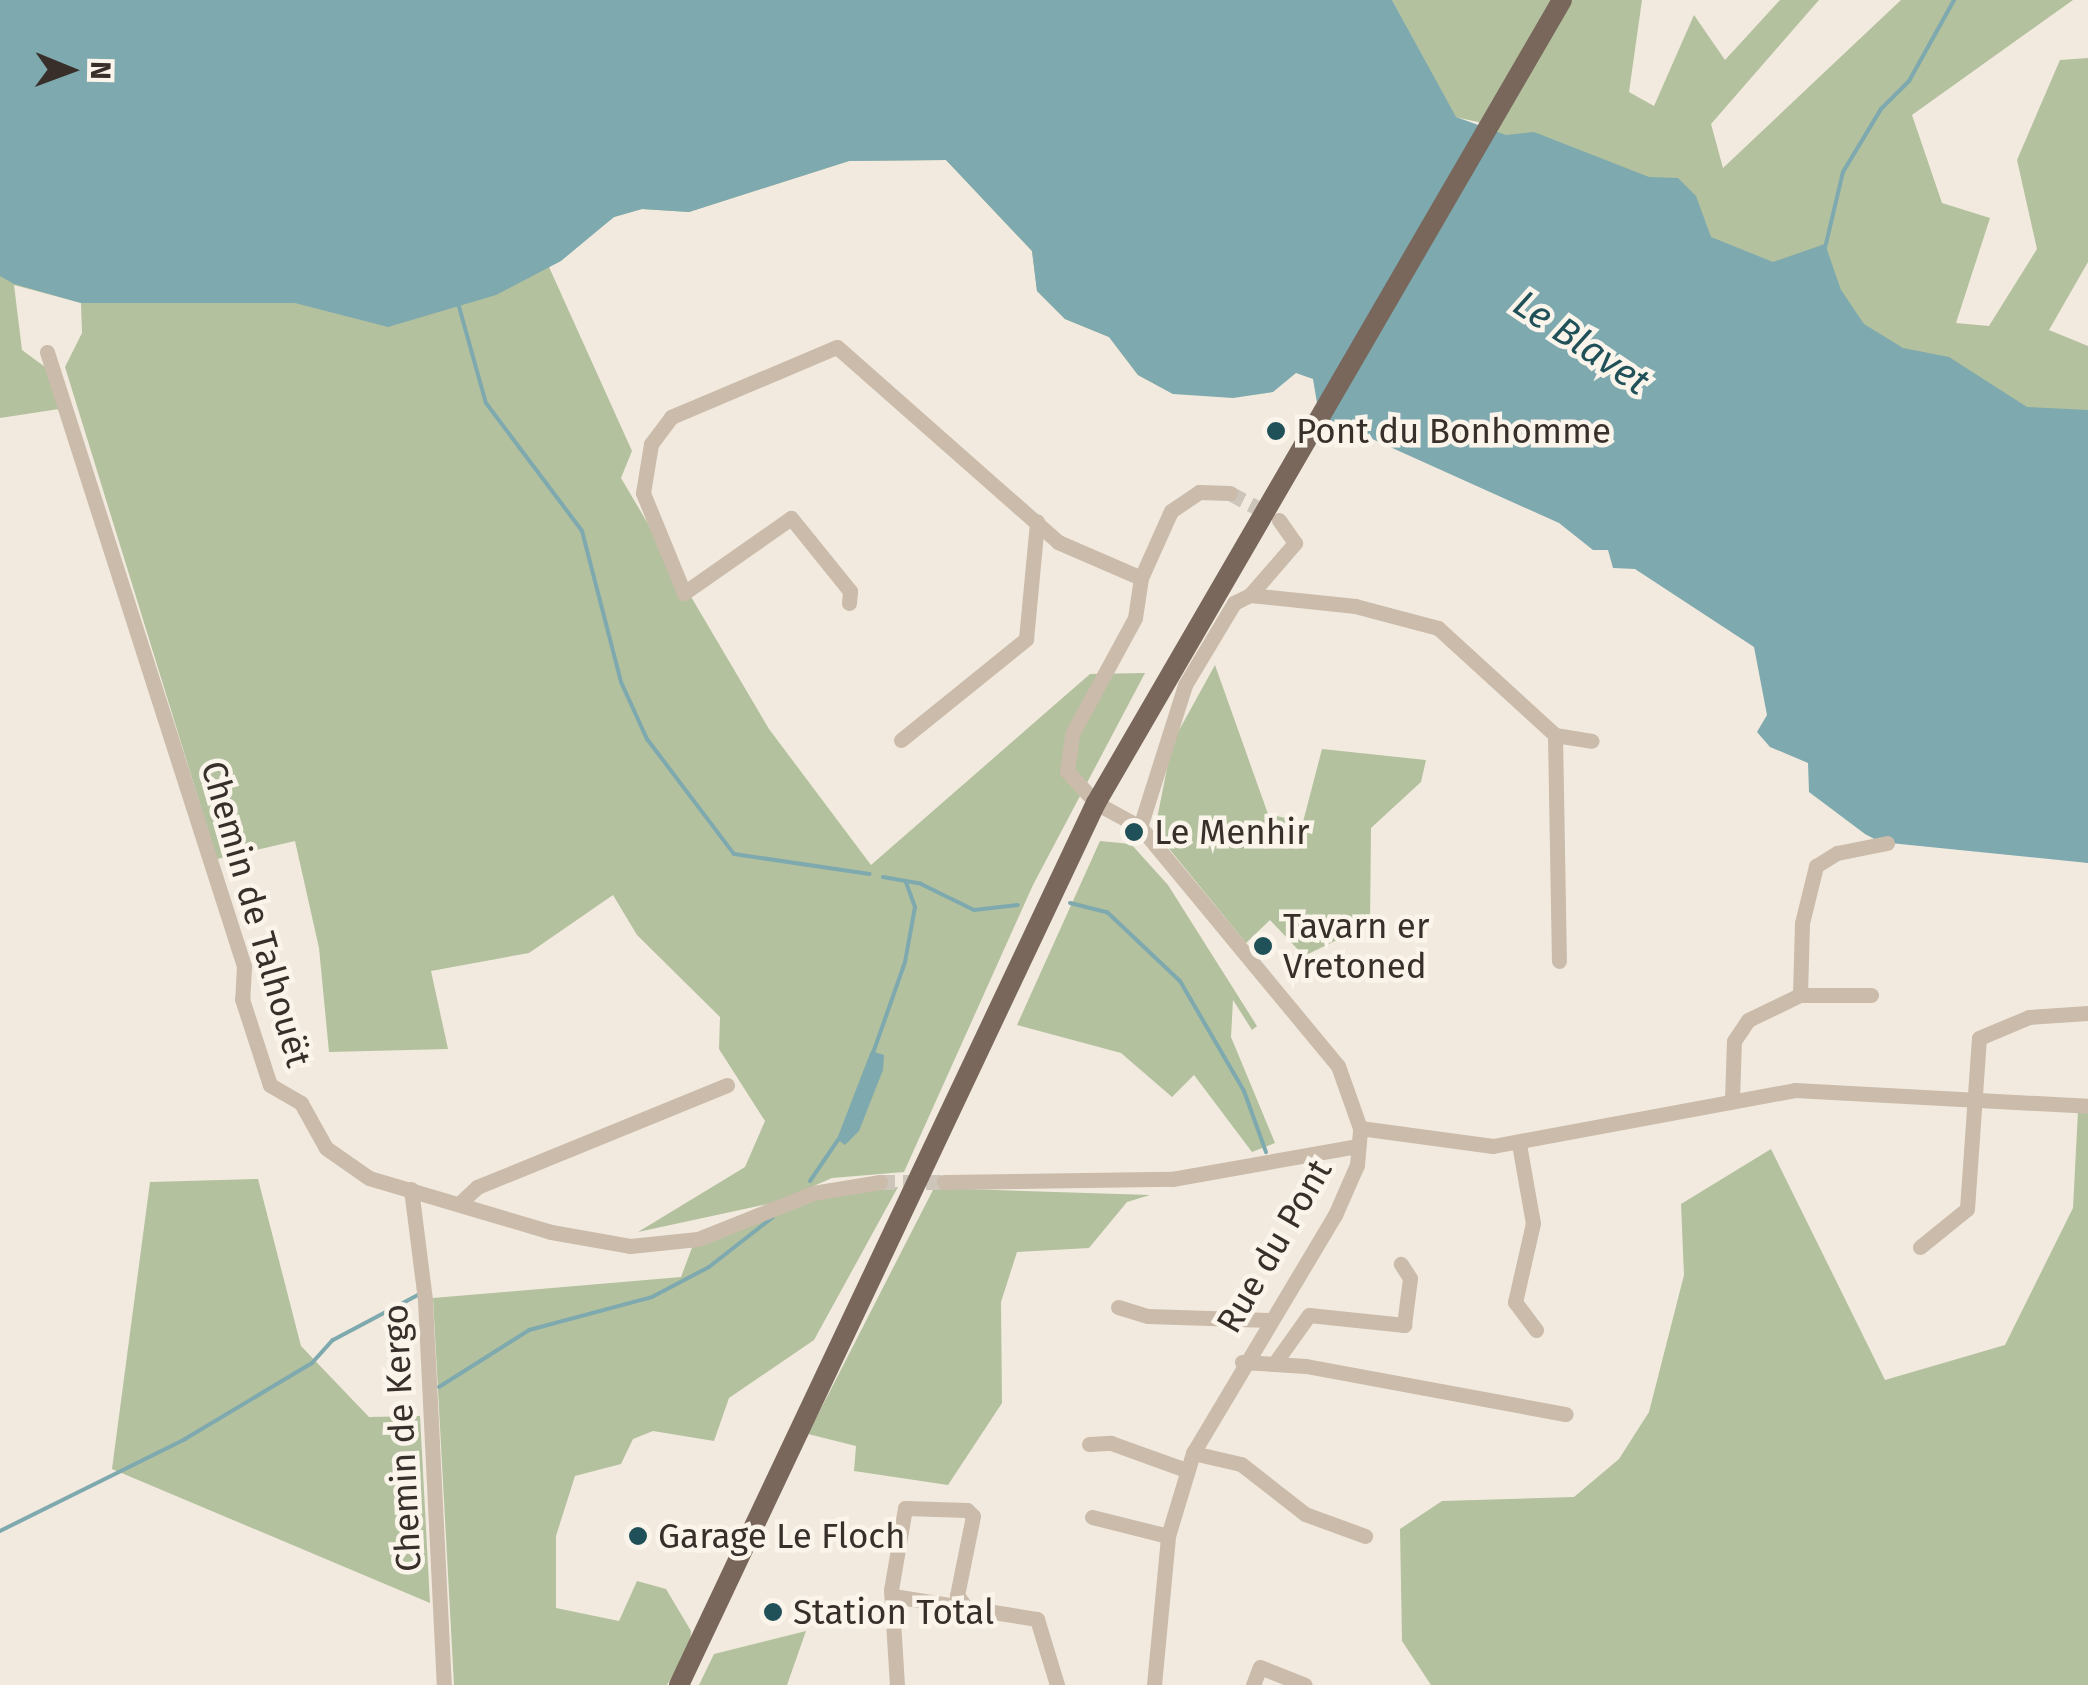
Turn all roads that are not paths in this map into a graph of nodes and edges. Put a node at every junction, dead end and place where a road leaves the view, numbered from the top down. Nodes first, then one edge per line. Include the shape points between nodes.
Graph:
1 (1558, 0) edge
2 (47, 352) dead end
3 (1230, 494) tunnel mouth
4 (1270, 515) junction
5 (1037, 522) junction
6 (1141, 578) junction
7 (1250, 595) junction
8 (850, 603) dead end
9 (1555, 735) junction
10 (901, 740) dead end
11 (1592, 741) dead end
12 (1096, 803) junction
13 (1140, 828) junction
14 (1887, 843) dead end
15 (1559, 961) dead end
16 (1800, 995) junction
17 (1870, 995) dead end
18 (2088, 1014) edge
19 (727, 1085) dead end
20 (1970, 1097) junction
21 (1732, 1100) junction
22 (2088, 1106) edge
23 (1360, 1128) junction
24 (1519, 1144) junction
25 (1358, 1146) junction
26 (880, 1182) tunnel mouth
27 (944, 1182) tunnel mouth
28 (411, 1189) junction
29 (461, 1202) junction
30 (1920, 1247) dead end
31 (1402, 1264) dead end
32 (1118, 1306) dead end
33 (1269, 1320) junction
34 (1536, 1330) dead end
35 (1242, 1362) junction
36 (1274, 1364) junction
37 (1566, 1414) dead end
38 (1088, 1444) dead end
39 (1192, 1453) junction
40 (1186, 1470) junction
41 (1092, 1517) dead end
42 (1168, 1536) junction
43 (1365, 1536) dead end
44 (894, 1596) junction
45 (966, 1608) junction
46 (444, 1685) edge
47 (679, 1685) edge
48 (897, 1685) edge
49 (1057, 1685) edge
50 (1154, 1685) edge
51 (1253, 1685) edge
52 (1305, 1685) edge

1 - 4 main road
2 - 28 street, Chemin de Talhouët via 244,966 242,999 270,1085 301,1102 344,1166
3 - 6 street via 1199,492 1179,502
4 - 7 street via 1294,543
4 - 12 main road
5 - 6 street via 1078,553
5 - 8 street via 847,352 828,349 718,394 658,431 644,506 684,592 791,518 850,591
5 - 10 street via 1026,640
6 - 12 street via 1135,618 1068,752 1068,771
7 - 9 street via 1355,606 1438,628
7 - 13 street via 1234,603 1185,685
9 - 11 street
9 - 15 street
12 - 13 street, Rue du Pont
12 - 47 main road
13 - 23 street, Rue du Pont via 1338,1066
14 - 16 street via 1837,853 1816,866 1802,923
16 - 17 street
16 - 21 street via 1740,1028
18 - 20 street via 2029,1017 1985,1034 1974,1046
19 - 29 street via 477,1188
20 - 21 street via 1815,1090
20 - 22 street
20 - 30 street via 1967,1209
21 - 24 street
23 - 24 street
23 - 25 street, Rue du Pont
24 - 34 street via 1533,1224 1515,1302
25 - 27 street via 1172,1179
25 - 33 street, Rue du Pont via 1335,1216
26 - 29 street, Chemin de Talhouët via 813,1193 712,1235 654,1246 578,1239
28 - 29 street, Chemin de Talhouët
28 - 46 street, Chemin de Kergo via 426,1300
31 - 36 street via 1410,1278 1404,1325 1309,1315
32 - 33 street via 1148,1316
33 - 35 street, Rue du Pont
35 - 36 street
35 - 39 street, Rue du Pont
36 - 37 street
38 - 40 street via 1111,1442
39 - 40 street, Rue du Pont
39 - 43 street via 1242,1464 1305,1514
40 - 42 street, Rue du Pont
41 - 42 street
42 - 50 street, Rue du Pont
44 - 45 street
44 - 45 street via 904,1508 968,1510 974,1516 957,1596
44 - 48 street
45 - 49 street via 1036,1619
51 - 52 street via 1260,1667

